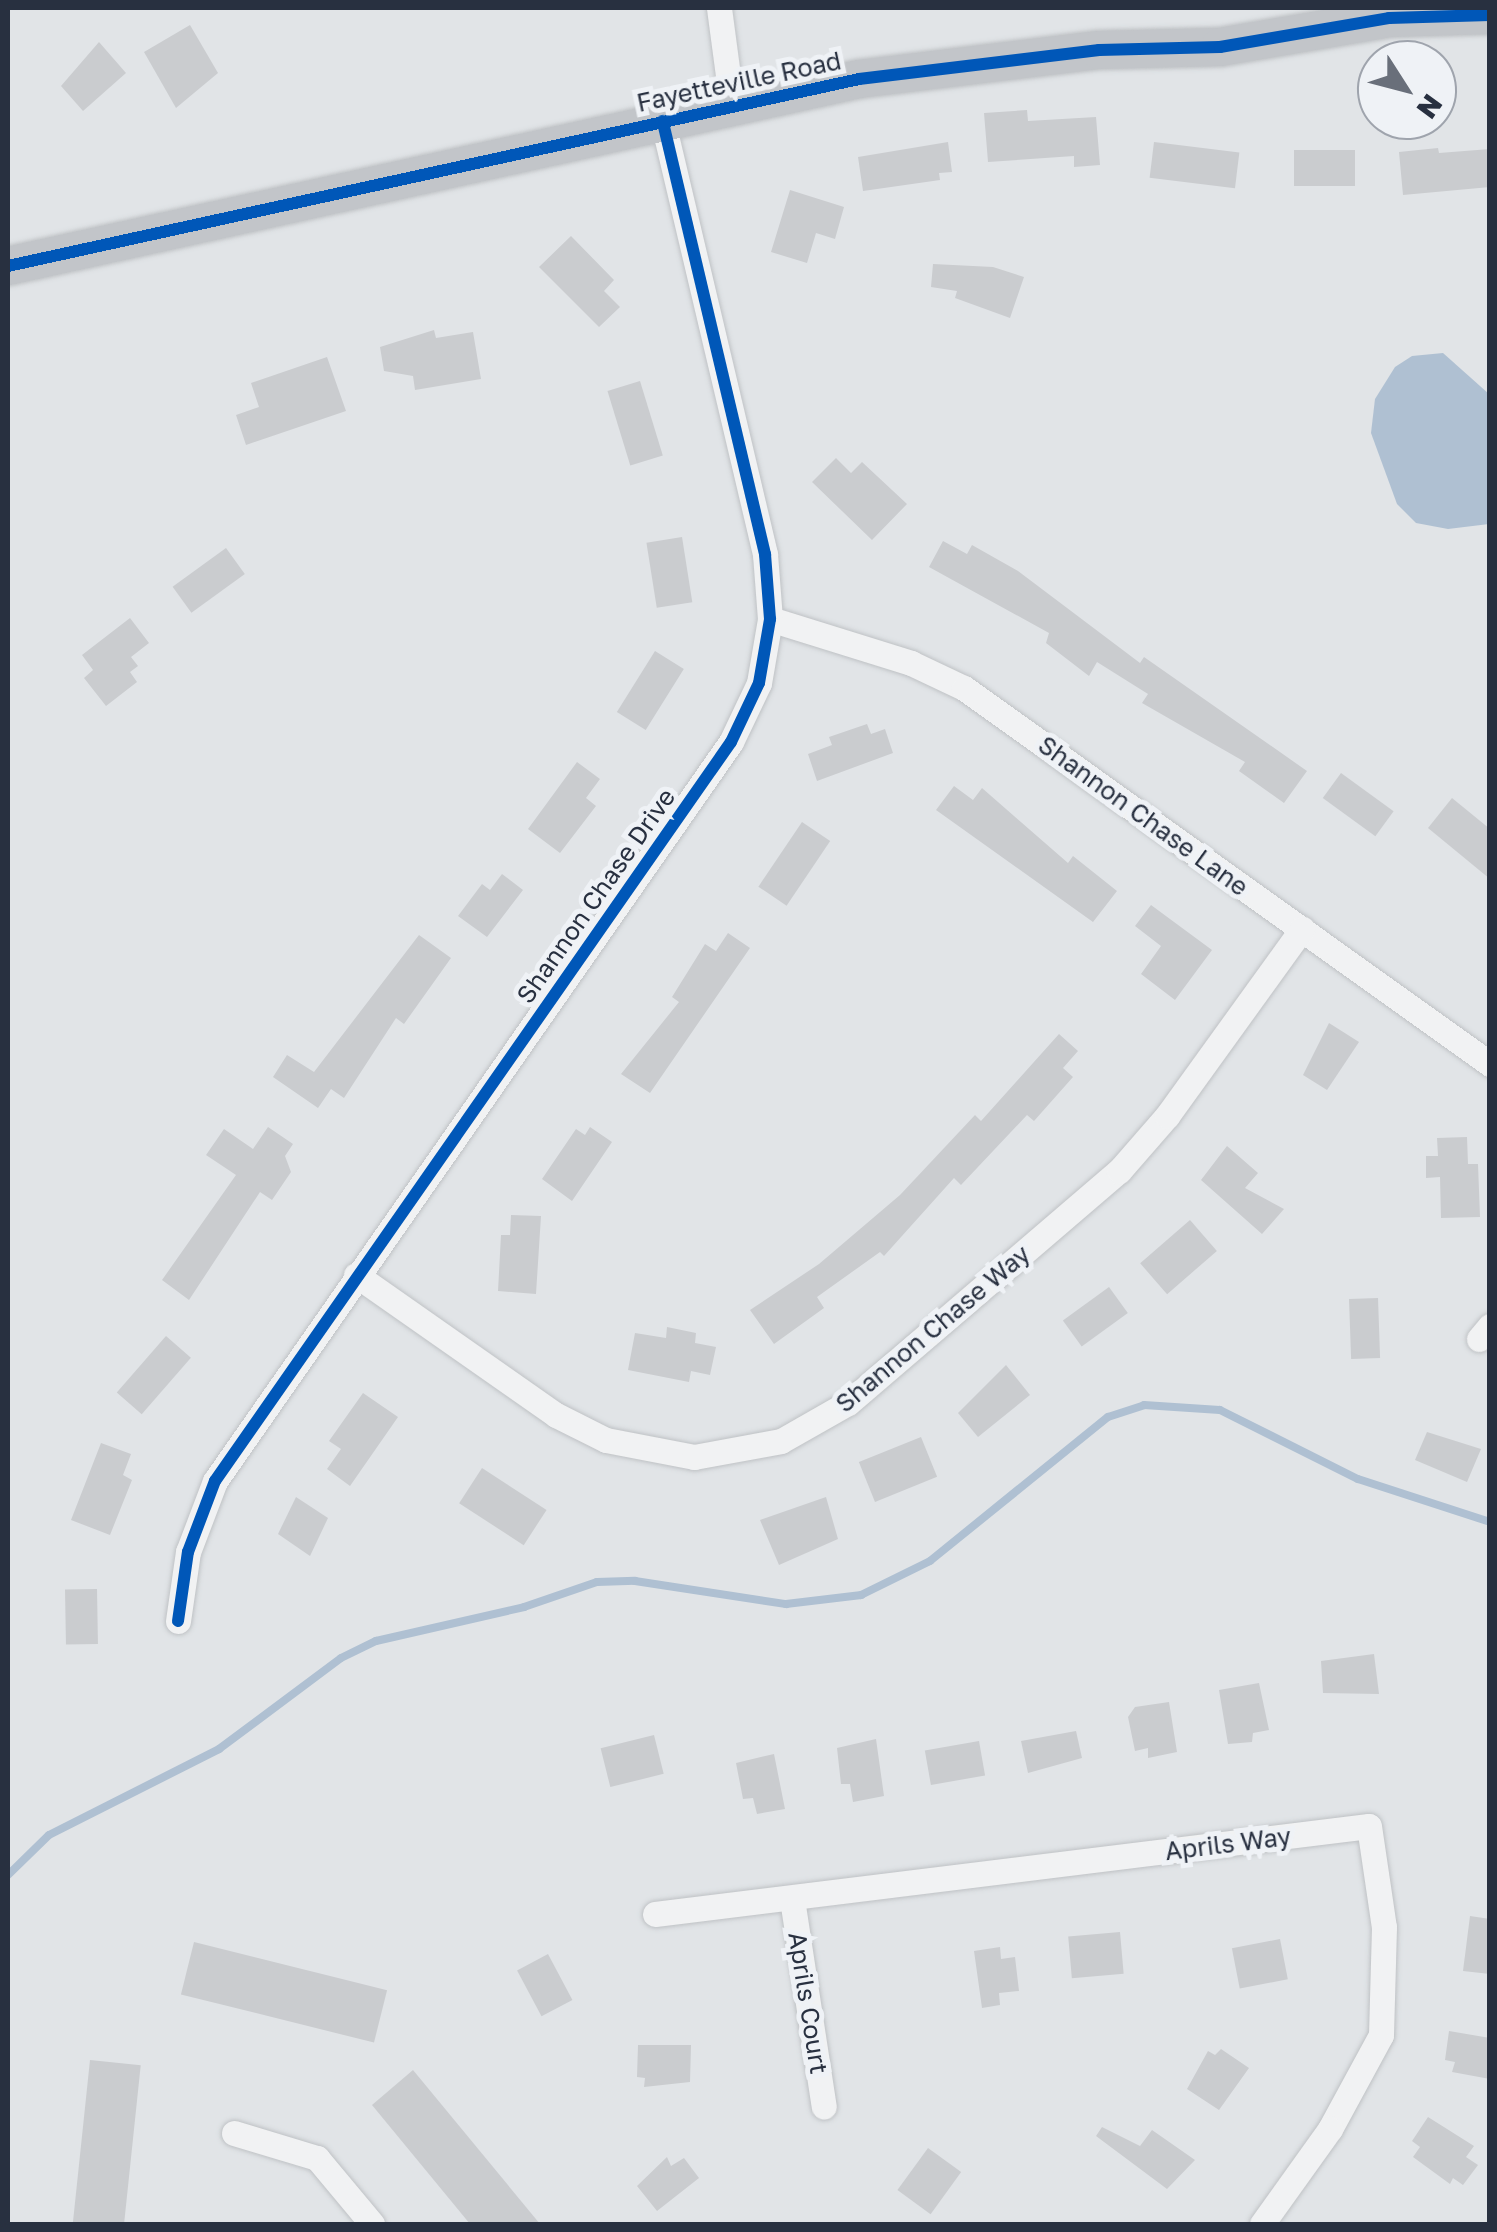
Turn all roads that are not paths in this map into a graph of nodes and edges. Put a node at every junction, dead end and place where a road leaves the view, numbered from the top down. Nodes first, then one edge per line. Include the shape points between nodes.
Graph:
1 (719, 8) edge
2 (1490, 14) edge
3 (732, 105) junction
4 (663, 121) junction
5 (8, 266) edge
6 (770, 620) junction
7 (1302, 929) junction
8 (1490, 1064) edge
9 (356, 1275) junction
10 (178, 1621) dead end
11 (792, 1899) junction
12 (655, 1914) dead end
13 (824, 2107) dead end
14 (234, 2133) dead end
15 (372, 2224) edge
16 (1262, 2224) edge

1 - 3 street
2 - 3 street, Fayetteville Road via 1389,18 1220,46 978,62
3 - 4 street, Fayetteville Road
4 - 5 street, Fayetteville Road
4 - 6 street, Shannon Chase Drive via 765,554
6 - 7 street, Shannon Chase Lane via 912,663 964,688
6 - 9 street, Shannon Chase Drive via 759,683 731,742
7 - 8 street, Shannon Chase Lane
7 - 9 street, Shannon Chase Way via 1167,1116 1119,1171 848,1403 781,1441 694,1457 606,1440 556,1414
9 - 10 street, Shannon Chase Drive via 215,1481 188,1552
11 - 12 street, Aprils Way
11 - 13 street, Aprils Court
11 - 16 street, Aprils Way via 1369,1826 1384,1928 1381,2035 1330,2129
14 - 15 street via 317,2158

